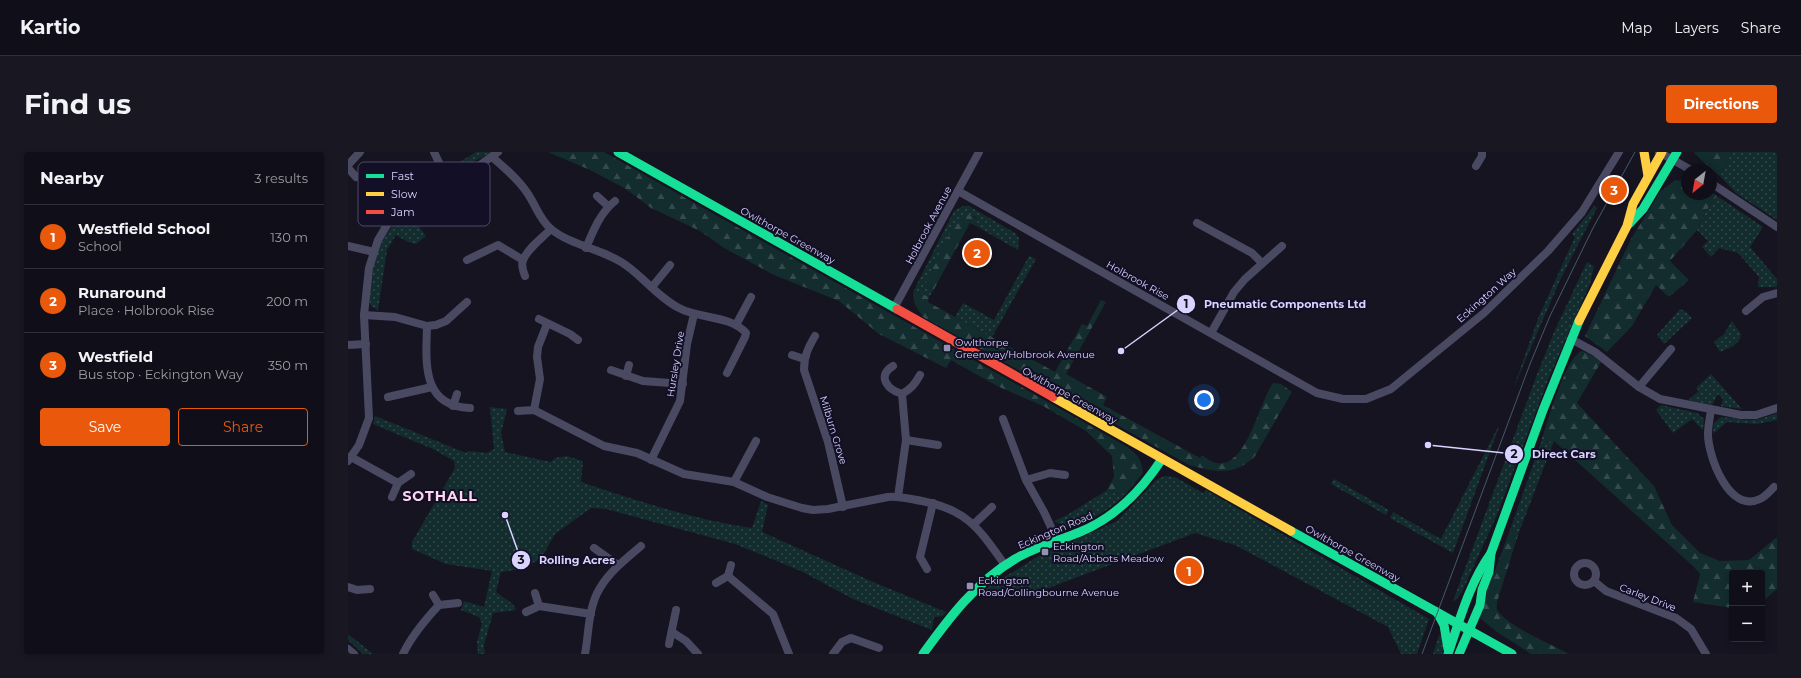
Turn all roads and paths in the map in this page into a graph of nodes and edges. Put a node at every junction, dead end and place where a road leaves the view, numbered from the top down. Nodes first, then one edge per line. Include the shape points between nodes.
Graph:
1 (360, 152) edge
2 (434, 152) edge
3 (618, 152) edge
4 (979, 152) edge
5 (1482, 152) edge
6 (1619, 152) edge
7 (1644, 152) edge
8 (1661, 152) edge
9 (495, 154) edge
10 (1675, 156) edge
11 (439, 162) edge
12 (484, 162) edge
13 (1684, 164) edge
14 (348, 165) edge
15 (1476, 166) dead end
16 (348, 168) edge
17 (1648, 176) junction
18 (356, 177) dead end
19 (1717, 187) edge
20 (958, 191) junction
21 (598, 196) dead end
22 (1197, 223) dead end
23 (387, 226) edge
24 (1627, 226) junction
25 (1777, 227) edge
26 (551, 229) junction
27 (348, 246) edge
28 (1282, 246) dead end
29 (586, 248) junction
30 (374, 252) junction
31 (466, 260) dead end
32 (523, 260) junction
33 (1262, 263) junction
34 (670, 265) dead end
35 (525, 276) dead end
36 (652, 287) junction
37 (1777, 293) edge
38 (751, 297) dead end
39 (467, 302) dead end
40 (894, 308) junction
41 (1746, 311) dead end
42 (694, 314) junction
43 (364, 316) junction
44 (539, 319) dead end
45 (547, 324) junction
46 (736, 325) junction
47 (427, 326) junction
48 (1211, 333) junction
49 (815, 336) dead end
50 (1571, 339) junction
51 (578, 340) dead end
52 (366, 344) junction
53 (348, 345) edge
54 (1671, 349) dead end
55 (792, 355) dead end
56 (804, 359) junction
57 (629, 365) dead end
58 (893, 366) dead end
59 (611, 370) dead end
60 (727, 373) dead end
61 (920, 374) dead end
62 (626, 376) junction
63 (683, 384) junction
64 (432, 387) junction
65 (1639, 387) junction
66 (457, 394) dead end
67 (902, 394) junction
68 (388, 397) dead end
69 (1329, 397) joint
70 (453, 406) junction
71 (470, 408) dead end
72 (1777, 408) edge
73 (534, 410) junction
74 (1711, 410) junction
75 (518, 411) dead end
76 (1003, 419) dead end
77 (906, 440) junction
78 (756, 441) dead end
79 (938, 445) dead end
80 (350, 459) edge
81 (1162, 459) junction
82 (651, 460) junction
83 (412, 474) dead end
84 (1065, 475) dead end
85 (1026, 480) junction
86 (734, 482) junction
87 (398, 483) junction
88 (1774, 487) dead end
89 (898, 496) junction
90 (392, 497) dead end
91 (933, 503) junction
92 (844, 507) junction
93 (992, 507) dead end
94 (974, 524) junction
95 (1057, 540) junction
96 (641, 546) dead end
97 (594, 548) dead end
98 (1491, 553) junction
99 (618, 565) junction
100 (731, 565) dead end
101 (1005, 565) junction
102 (927, 569) dead end
103 (728, 576) junction
104 (1594, 581) dead end
105 (716, 583) dead end
106 (348, 587) edge
107 (370, 589) dead end
108 (1482, 590) junction
109 (535, 593) dead end
110 (433, 595) dead end
111 (458, 603) dead end
112 (439, 605) junction
113 (539, 606) junction
114 (676, 610) dead end
115 (526, 612) dead end
116 (1437, 612) junction
117 (591, 614) junction
118 (1460, 619) junction
119 (1470, 629) junction
120 (672, 632) junction
121 (669, 644) dead end
122 (880, 648) dead end
123 (348, 649) edge
124 (354, 654) edge
125 (403, 654) edge
126 (585, 654) edge
127 (698, 654) edge
128 (789, 654) edge
129 (833, 654) edge
130 (923, 654) edge
131 (1448, 654) edge
132 (1459, 654) edge
133 (1512, 654) edge
134 (1706, 654) edge

1 - 14 street
2 - 11 street
3 - 40 street, Owlthorpe Greenway
4 - 20 street, Holbrook Avenue
5 - 15 street
6 - 69 street, Eckington Way via 1582,212 1565,232 1473,322 1391,389 1366,399
7 - 17 street
8 - 10 street
8 - 17 street
9 - 12 street
9 - 26 street via 521,185
10 - 13 street
10 - 24 street via 1643,209
16 - 18 street
17 - 24 street via 1633,204
19 - 25 street
20 - 40 street, Holbrook Avenue
20 - 48 street, Holbrook Rise
21 - 29 street via 611,204 595,226
22 - 33 street via 1252,253
23 - 30 street
24 - 50 street
26 - 29 street
26 - 32 street
27 - 30 street
28 - 33 street
29 - 36 street via 617,259
30 - 43 street via 366,286
31 - 32 street via 498,245
32 - 35 street
33 - 48 street via 1234,292
34 - 36 street
36 - 42 street via 670,304
37 - 41 street via 1763,297
38 - 46 street
39 - 47 street via 446,321
40 - 81 street, Owlthorpe Greenway
42 - 46 street
42 - 63 street, Hursley Drive via 686,351
43 - 47 street via 395,317
43 - 52 street
44 - 45 street
45 - 51 street
45 - 73 street via 538,347 540,379
46 - 60 street via 746,333
47 - 64 street via 428,375
48 - 69 street, Holbrook Rise via 1299,384
49 - 56 street
50 - 65 street via 1595,352
50 - 98 street
52 - 53 street
52 - 80 street via 369,418 364,434
54 - 65 street
55 - 56 street
56 - 92 street, Milburn Grove via 804,370 828,442
57 - 62 street
58 - 67 street via 885,374 885,380 887,386
59 - 62 street
61 - 67 street via 912,387
62 - 63 street via 643,381
63 - 82 street, Hursley Drive via 674,416
64 - 68 street
64 - 70 street via 437,396
65 - 74 street via 1660,399
66 - 70 street
67 - 77 street
70 - 71 street
72 - 74 street via 1756,415
73 - 75 street
73 - 82 street via 604,446 637,453
74 - 88 street via 1709,441 1720,477 1729,491 1742,500 1753,501 1760,499
76 - 85 street
77 - 79 street
77 - 89 street
78 - 86 street
80 - 87 street
81 - 95 street, Eckington Road via 1139,490 1113,514
81 - 116 street, Owlthorpe Greenway
82 - 86 street via 684,474
83 - 87 street
84 - 85 street via 1050,473
85 - 95 street
86 - 92 street via 767,497 802,508 813,510
87 - 90 street
89 - 91 street
89 - 92 street
91 - 94 street via 955,511
91 - 102 street via 920,557
93 - 94 street
94 - 101 street
95 - 101 street, Eckington Road via 1031,550
96 - 99 street
97 - 99 street
98 - 108 street via 1489,572
98 - 118 street via 1480,567
99 - 117 street via 600,588
100 - 103 street
101 - 130 street, Eckington Road via 967,598
103 - 105 street
103 - 128 street via 773,614
104 - 134 street, Carley Drive via 1606,591 1676,618 1691,629
106 - 107 street via 357,590
108 - 118 street via 1476,602
108 - 119 street via 1480,604
109 - 113 street
110 - 112 street
111 - 112 street
112 - 125 street via 411,638
113 - 115 street
113 - 117 street
114 - 120 street
116 - 118 street, Owlthorpe Greenway via 1449,618
116 - 131 street via 1446,631
117 - 126 street
118 - 119 street
118 - 131 street
119 - 132 street
119 - 133 street
120 - 121 street
120 - 127 street via 686,641
122 - 129 street via 851,638 842,642
123 - 124 street

